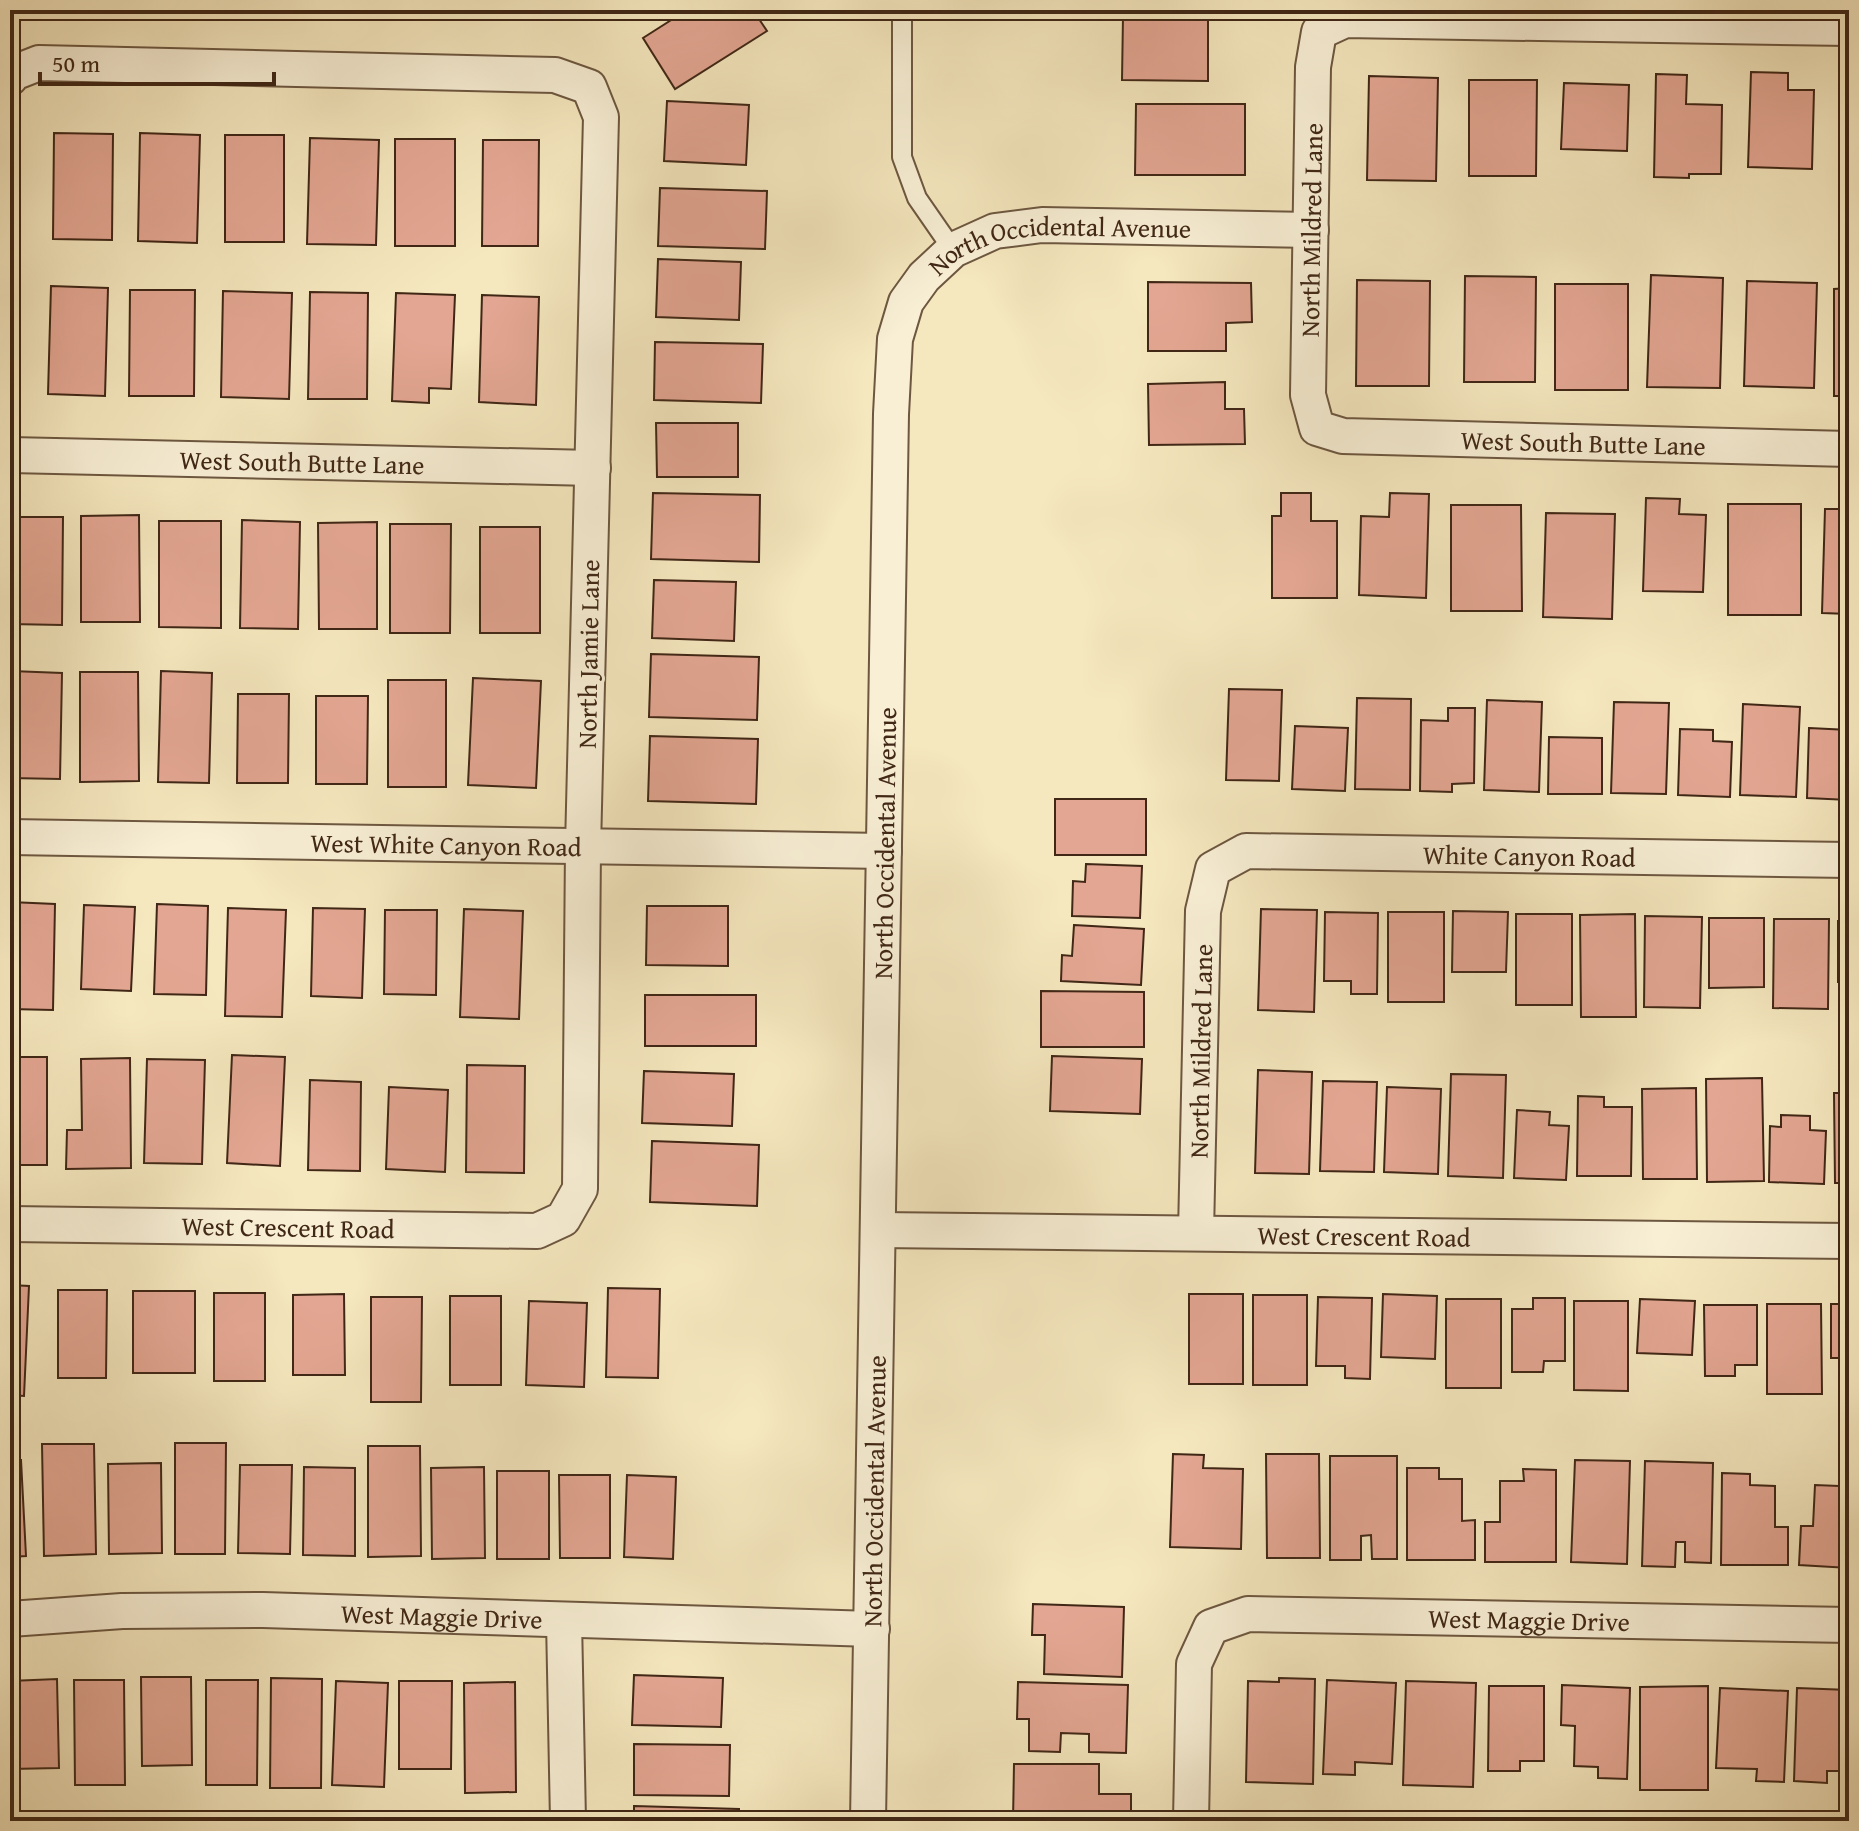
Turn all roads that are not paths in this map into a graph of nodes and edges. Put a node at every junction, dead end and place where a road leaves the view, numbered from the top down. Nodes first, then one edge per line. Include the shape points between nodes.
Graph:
1 (902, 10) edge
2 (1849, 28) edge
3 (11, 76) edge
4 (1311, 230) junction
5 (953, 250) junction
6 (1317, 428) joint
7 (1849, 449) edge
8 (10, 455) edge
9 (593, 468) junction
10 (10, 837) edge
11 (583, 847) junction
12 (884, 851) junction
13 (1849, 860) edge
14 (1213, 869) joint
15 (563, 1219) joint
16 (10, 1224) edge
17 (878, 1230) junction
18 (1196, 1233) junction
19 (1849, 1241) edge
20 (10, 1619) edge
21 (564, 1620) junction
22 (1849, 1625) edge
23 (872, 1629) junction
24 (568, 1821) edge
25 (868, 1821) edge
26 (1191, 1821) edge

1 - 5 lane via 902,157 917,198
2 - 4 street, North Mildred Lane via 1345,20 1319,32 1313,67
3 - 9 street, North Jamie Lane via 39,63 555,75 589,87 601,117
4 - 5 street, North Occidental Avenue via 1042,225 995,231
4 - 6 street, North Mildred Lane via 1308,395
5 - 12 street, North Occidental Avenue via 906,302 895,339
6 - 7 street, West South Butte Lane via 1343,436
8 - 9 street, West South Butte Lane
9 - 11 street, North Jamie Lane
10 - 11 street, West White Canyon Road
11 - 12 street, West White Canyon Road
11 - 15 street, North Jamie Lane via 580,1189
12 - 17 street, North Occidental Avenue
13 - 14 street, White Canyon Road via 1246,851
14 - 18 street, North Mildred Lane via 1203,911
15 - 16 street, West Crescent Road via 537,1231
17 - 18 street, West Crescent Road
17 - 23 street, North Occidental Avenue
18 - 19 street, West Crescent Road
20 - 21 street, West Maggie Drive via 122,1611 263,1610
21 - 23 street, West Maggie Drive
21 - 24 street
22 - 26 street, West Maggie Drive via 1248,1614 1211,1627 1194,1664
23 - 25 street, North Occidental Avenue

